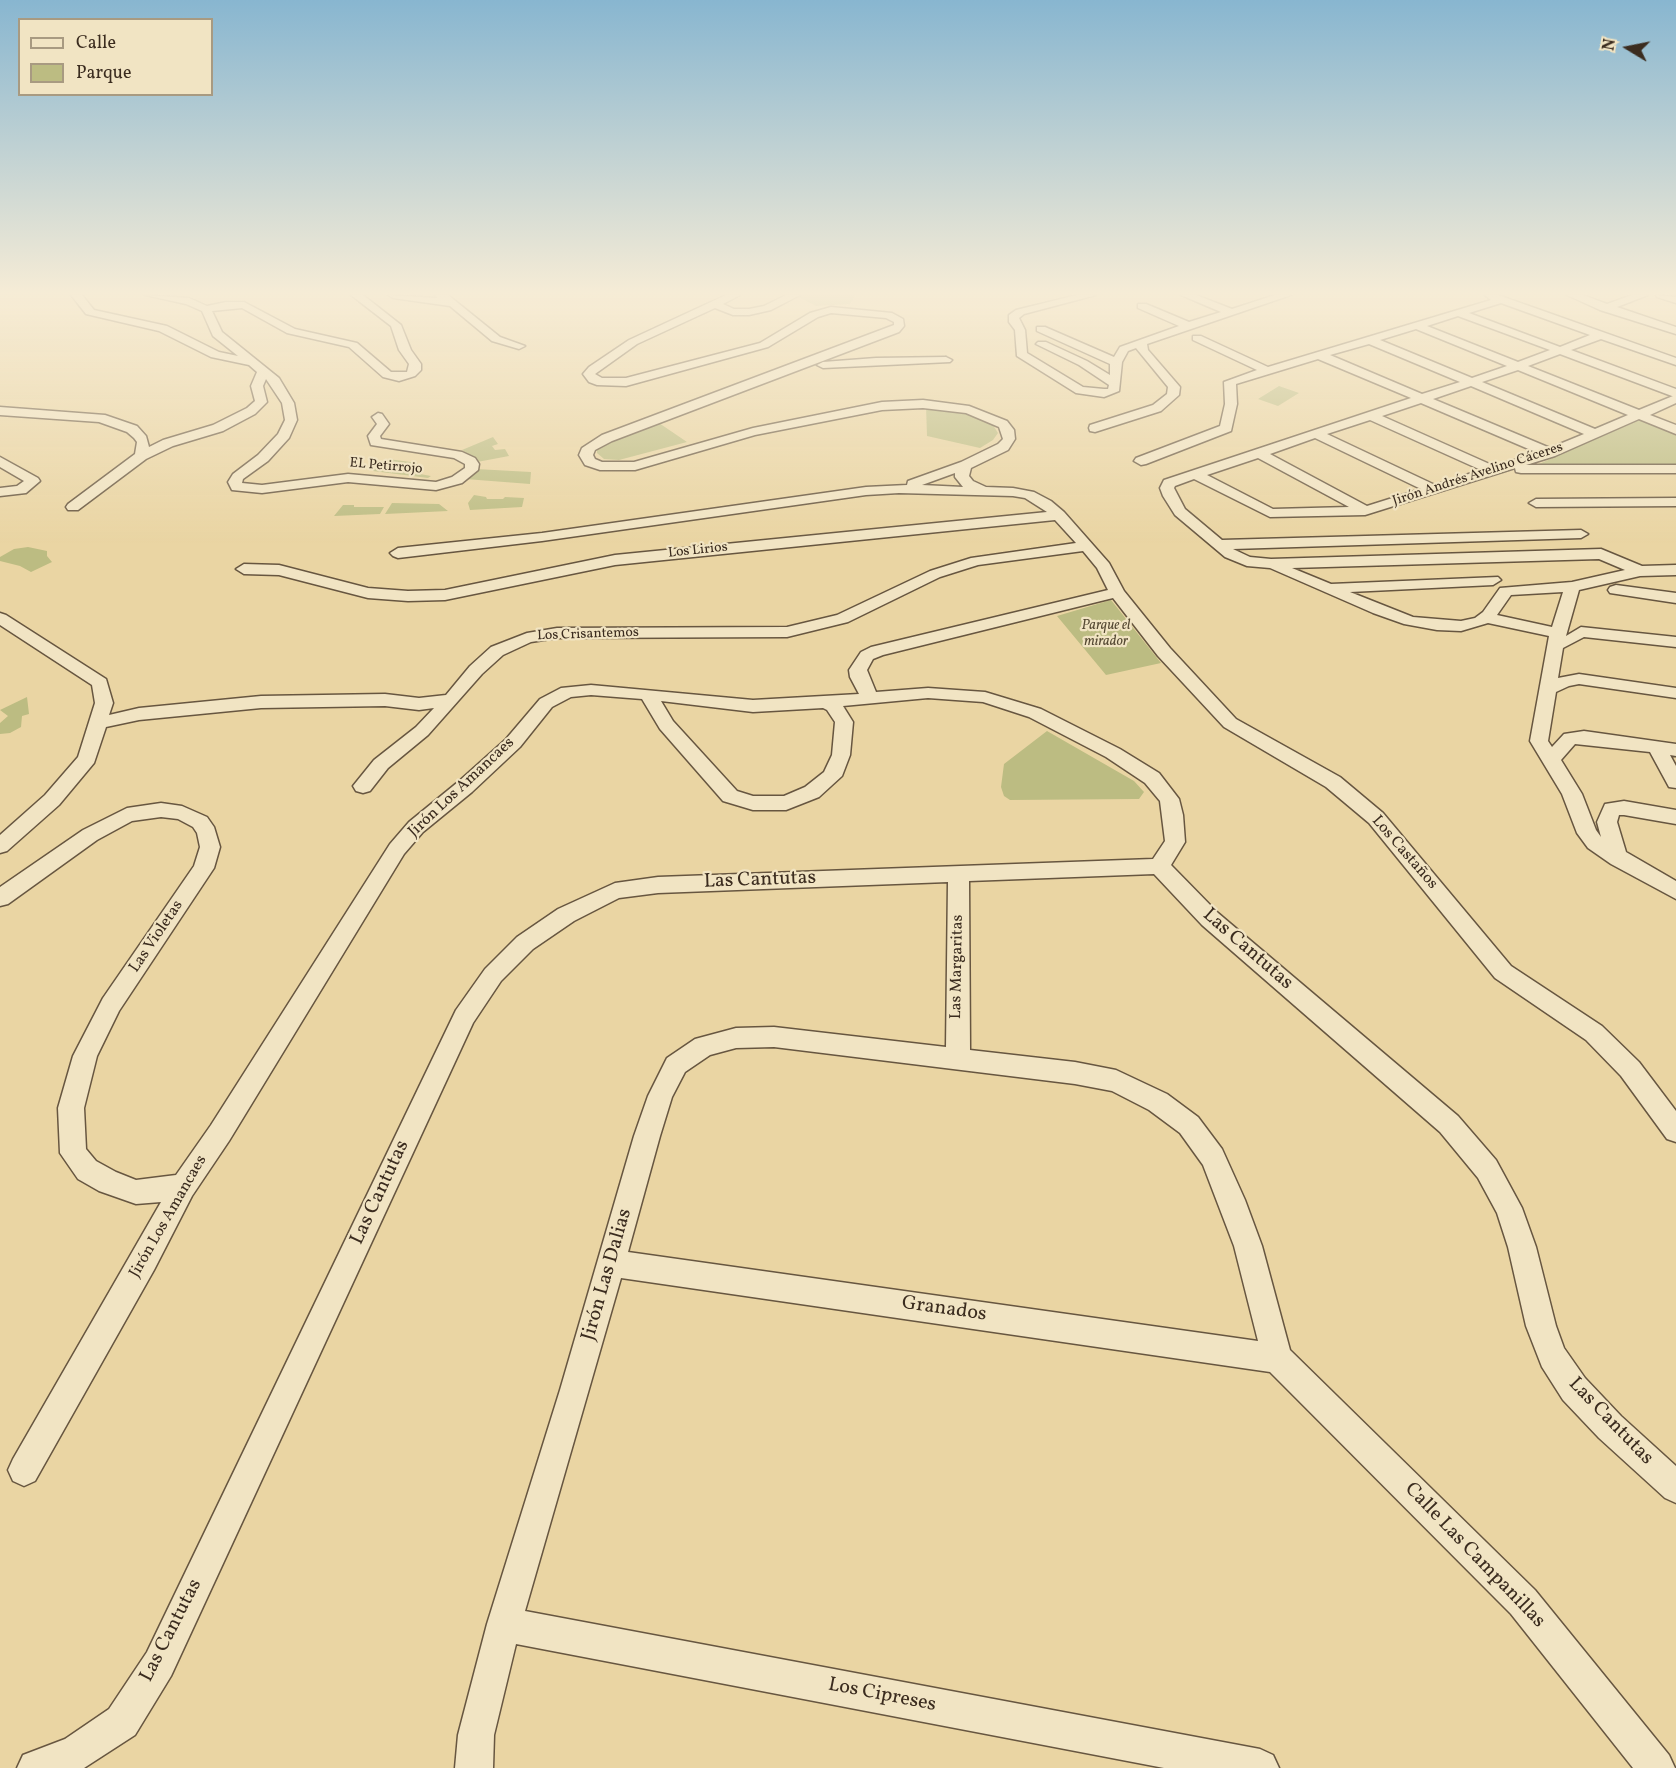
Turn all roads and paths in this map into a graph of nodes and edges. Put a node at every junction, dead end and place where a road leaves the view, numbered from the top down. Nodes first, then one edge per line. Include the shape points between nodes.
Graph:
1 (258, 378) edge
2 (271, 378) edge
3 (592, 378) edge
4 (643, 378) edge
5 (769, 378) edge
6 (1060, 378) edge
7 (1105, 378) edge
8 (1115, 378) edge
9 (1166, 378) edge
10 (1243, 378) edge
11 (1372, 378) edge
12 (1461, 378) edge
13 (1485, 378) edge
14 (1543, 378) edge
15 (1634, 378) edge
16 (1472, 382) junction
17 (1115, 384) junction
18 (1676, 393) edge
19 (1422, 399) junction
20 (1676, 399) edge
21 (0, 411) edge
22 (1640, 415) junction
23 (1372, 416) junction
24 (378, 417) dead end
25 (1095, 428) dead end
26 (1676, 430) edge
27 (1596, 434) junction
28 (1318, 435) junction
29 (142, 449) junction
30 (1259, 453) junction
31 (1550, 453) junction
32 (0, 461) edge
33 (1141, 461) dead end
34 (966, 465) junction
35 (1676, 469) edge
36 (1496, 470) junction
37 (1197, 475) junction
38 (899, 489) junction
39 (981, 490) junction
40 (1436, 490) junction
41 (0, 492) edge
42 (1676, 502) edge
43 (1536, 503) dead end
44 (73, 507) dead end
45 (1365, 511) junction
46 (1059, 514) junction
47 (1581, 534) dead end
48 (1451, 538) junction
49 (1218, 545) junction
50 (1086, 546) junction
51 (398, 553) dead end
52 (1470, 558) junction
53 (1271, 564) junction
54 (244, 569) dead end
55 (1640, 571) junction
56 (1674, 571) edge
57 (1492, 580) junction
58 (1572, 587) junction
59 (1327, 588) junction
60 (1616, 590) dead end
61 (1506, 591) junction
62 (1117, 592) junction
63 (1676, 598) edge
64 (0, 618) edge
65 (1486, 618) junction
66 (1557, 639) junction
67 (1676, 642) edge
68 (1547, 689) junction
69 (1676, 693) edge
70 (648, 695) junction
71 (870, 697) junction
72 (451, 699) junction
73 (825, 702) junction
74 (100, 723) junction
75 (1656, 747) junction
76 (1676, 750) edge
77 (1552, 759) junction
78 (1676, 782) edge
79 (363, 786) dead end
80 (1676, 817) edge
81 (0, 846) edge
82 (1618, 859) junction
83 (1159, 866) junction
84 (959, 875) junction
85 (1676, 891) edge
86 (0, 898) edge
87 (958, 1059) junction
88 (1676, 1131) edge
89 (183, 1187) junction
90 (612, 1263) junction
91 (1277, 1358) junction
92 (24, 1470) dead end
93 (1676, 1487) edge
94 (504, 1624) junction
95 (36, 1768) edge
96 (474, 1768) edge
97 (1260, 1768) edge
98 (1656, 1768) edge

1 - 29 street via 261,402 251,411 218,428
2 - 24 street, EL Petirrojo via 288,403 291,420 268,454 238,477 235,484 240,488 262,489 348,478 436,486 457,480 471,470 470,461 458,454 376,442 374,436 383,424
3 - 4 street via 601,382 626,382
5 - 34 street via 607,438 589,448 586,455 590,462 600,466 635,466 753,432 882,406 923,404 969,410 1003,424 1008,430 1010,439 1003,447
6 - 17 street via 1080,390 1104,393 1113,391
7 - 17 street
8 - 17 street
9 - 25 street via 1174,387 1173,395 1157,408
10 - 33 street via 1230,382 1226,428
11 - 19 street
12 - 16 street
13 - 16 street
14 - 22 street
15 - 18 street
16 - 19 street
16 - 27 street
19 - 23 street
19 - 31 street
20 - 22 street, Jirón Andrés Avelino Cáceres
21 - 29 street via 100,418 132,429 140,436
22 - 26 street
22 - 27 street, Jirón Andrés Avelino Cáceres
23 - 28 street
23 - 36 street
27 - 31 street, Jirón Andrés Avelino Cáceres
28 - 30 street
28 - 40 street
29 - 44 street
30 - 37 street
30 - 45 street
31 - 36 street, Jirón Andrés Avelino Cáceres
32 - 41 street via 33,481 21,490
34 - 38 street
34 - 39 street via 962,477
35 - 36 street
36 - 40 street, Jirón Andrés Avelino Cáceres
37 - 45 street, Jirón Andrés Avelino Cáceres via 1272,513
37 - 49 street via 1169,483 1167,488 1174,504
38 - 39 street
38 - 51 street
39 - 46 street via 1029,495
40 - 45 street, Jirón Andrés Avelino Cáceres
42 - 43 street
46 - 50 street
46 - 54 street, Los Lirios via 615,560 445,595 368,592 279,570
47 - 48 street
48 - 49 street
48 - 52 street
49 - 53 street via 1238,559
50 - 62 street via 1104,566
50 - 72 street, Los Crisantemos via 976,561 935,574 842,619 787,632 556,633 527,638 497,651
52 - 53 street
52 - 55 street via 1601,554
52 - 57 street
53 - 59 street
55 - 56 street
55 - 58 street
57 - 59 street
57 - 61 street
58 - 61 street
58 - 66 street
59 - 65 street via 1423,623 1461,626
60 - 63 street
61 - 65 street
62 - 71 street via 877,651 867,656 858,670
62 - 88 street, Los Castaños via 1164,652 1230,723 1332,782 1376,818 1503,972 1594,1033 1630,1069
64 - 74 street via 100,684 104,703
65 - 66 street
66 - 67 street via 1570,640 1581,632
66 - 68 street
68 - 69 street via 1579,679
68 - 77 street via 1539,741
70 - 73 street, Jirón Los Amancaes via 753,706
70 - 73 street via 666,725 713,779 730,796 753,803 786,803 812,792 832,776 841,755 844,722 834,706
70 - 89 street, Jirón Los Amancaes via 567,692 546,703 513,743 416,827 398,849
71 - 73 street, Jirón Los Amancaes
71 - 83 street, Jirón Los Amancaes via 928,693 985,697 1035,713 1113,753 1152,778 1169,799 1174,842
72 - 74 street via 419,704 385,700 261,702 139,714
72 - 79 street, Los Crisantemos
74 - 81 street via 87,759 52,800
75 - 76 street
75 - 77 street via 1570,738
75 - 78 street
77 - 82 street via 1572,794 1587,833
80 - 82 street via 1612,809 1607,822
82 - 85 street
83 - 84 street, Las Cantutas
83 - 93 street, Las Cantutas via 1210,919 1449,1124 1487,1169 1509,1208 1552,1357 1574,1389 1610,1427
84 - 87 street, Las Margaritas
84 - 95 street, Las Cantutas via 658,885 615,891 566,915 525,944 493,975 464,1017 159,1664 122,1722 76,1753
86 - 89 street, Las Violetas via 90,835 127,816 161,810 182,813 200,822 207,832 210,847 204,868 111,1005 85,1056 71,1108 73,1153 87,1170 136,1192
87 - 90 street, Jirón Las Dalias via 774,1037 736,1038 703,1046 676,1065 660,1096
87 - 91 street, Jirón Las Dalias via 1116,1081 1158,1102 1189,1125 1213,1157 1232,1200
89 - 92 street, Jirón Los Amancaes
90 - 91 street, Granados
90 - 94 street, Jirón Las Dalias
91 - 98 street, Calle Las Campanillas via 1523,1602
94 - 96 street, Jirón Las Dalias via 476,1735
94 - 97 street, Los Cipreses

